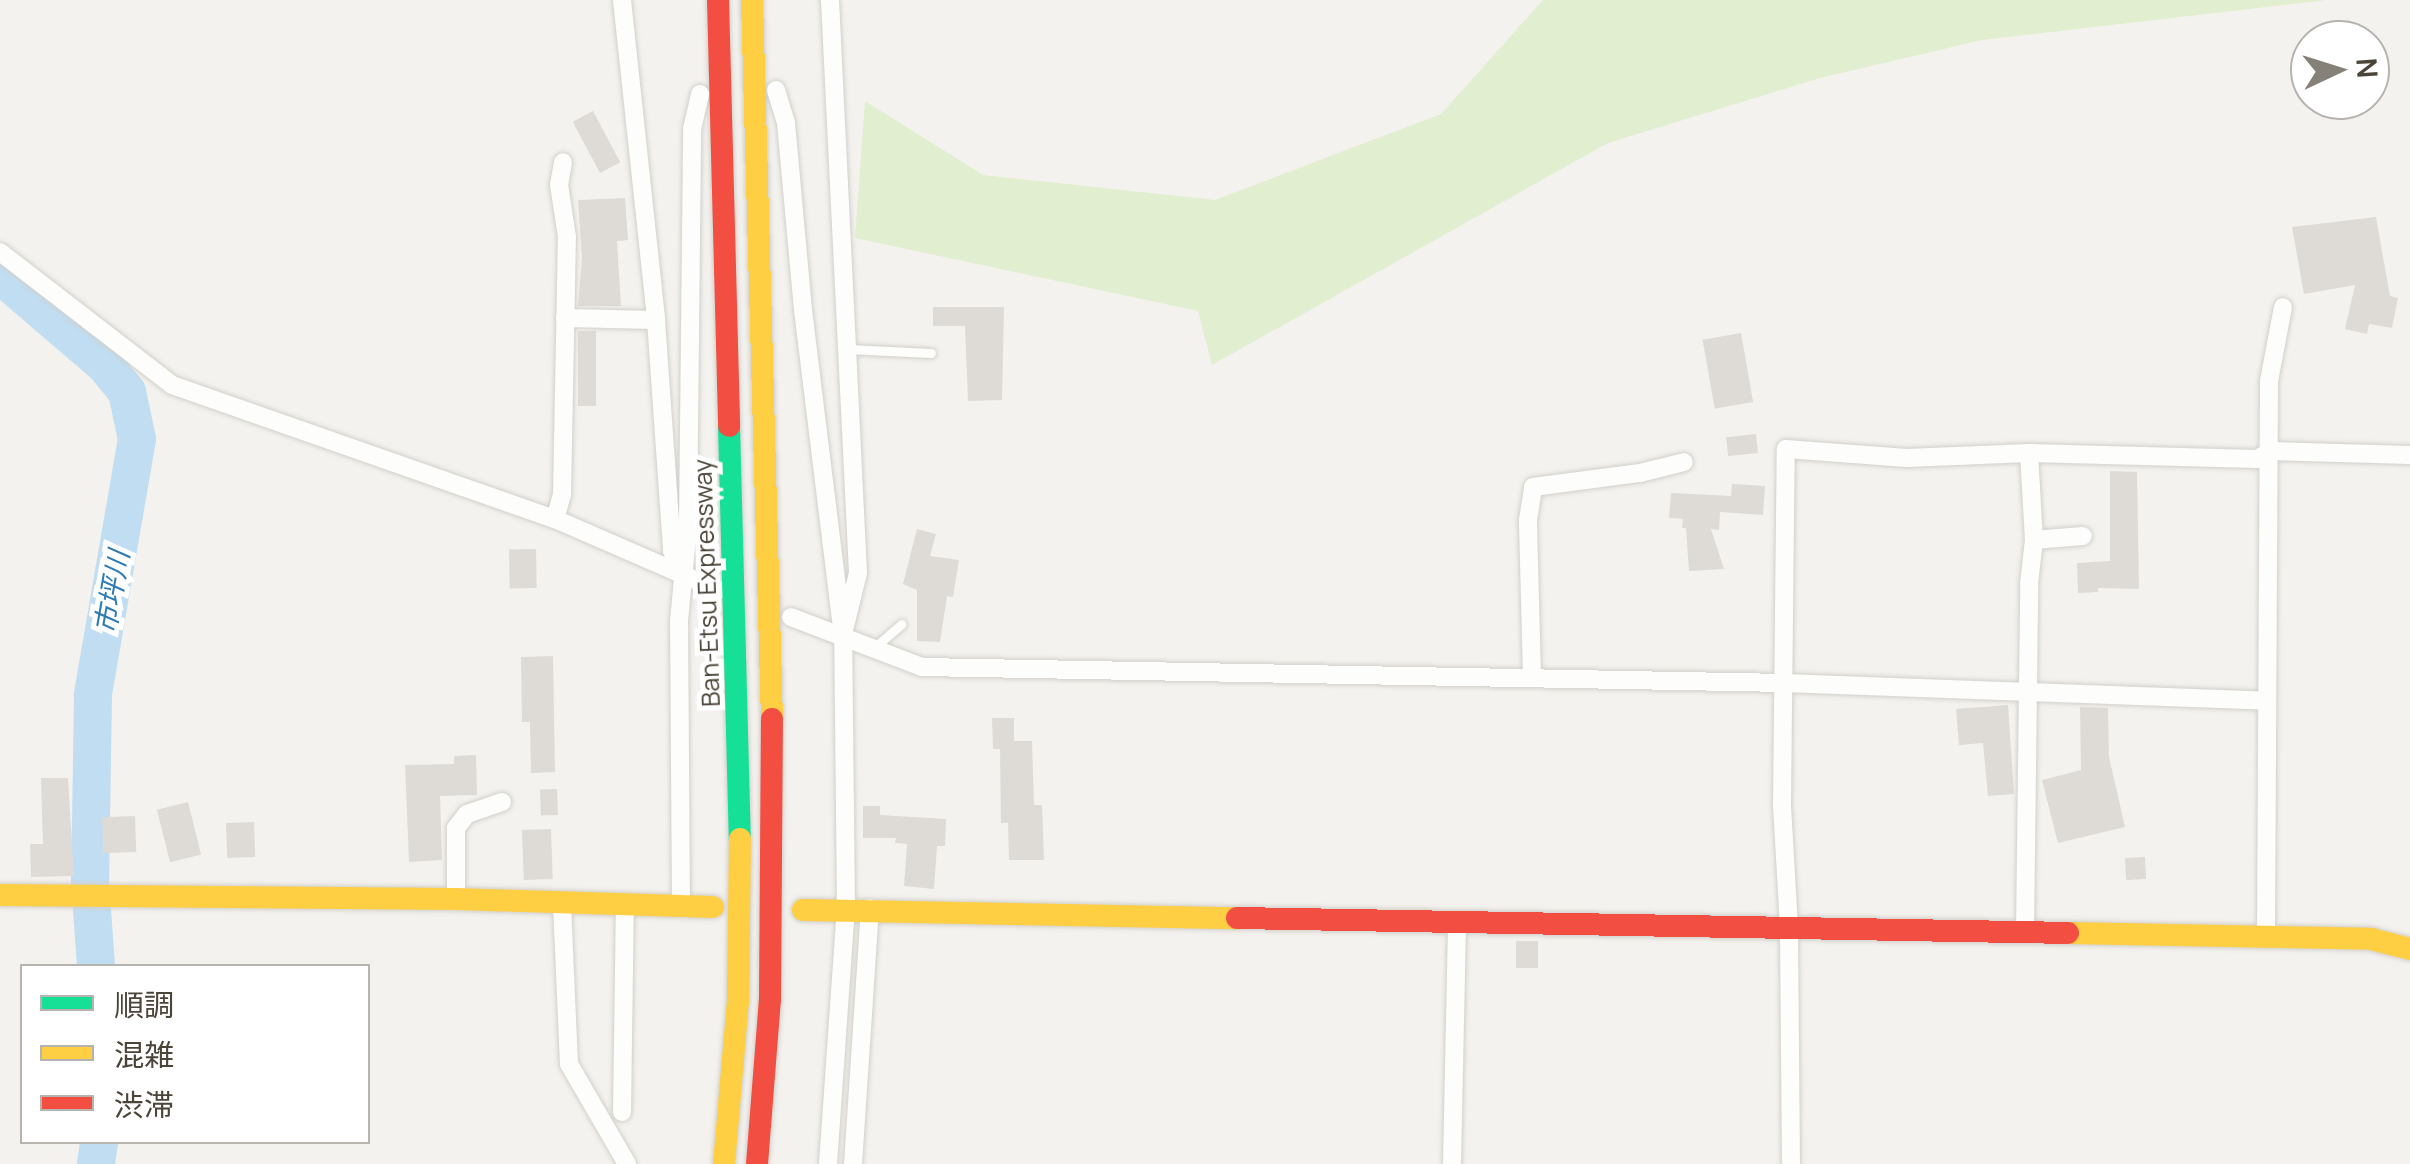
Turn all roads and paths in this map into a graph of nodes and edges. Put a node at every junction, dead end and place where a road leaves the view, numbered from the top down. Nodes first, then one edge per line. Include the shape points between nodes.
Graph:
1 (622, 0) edge
2 (718, 0) edge
3 (752, 0) edge
4 (830, 0) edge
5 (776, 90) dead end
6 (700, 94) dead end
7 (563, 162) dead end
8 (0, 252) edge
9 (2282, 308) dead end
10 (565, 318) junction
11 (656, 320) junction
12 (847, 349) junction
13 (931, 353) dead end
14 (2271, 451) junction
15 (2029, 453) junction
16 (2410, 454) edge
17 (1684, 462) dead end
18 (555, 519) junction
19 (2083, 536) dead end
20 (2034, 540) junction
21 (686, 578) junction
22 (718, 590) dead end
23 (791, 617) dead end
24 (901, 624) dead end
25 (843, 634) junction
26 (875, 647) junction
27 (1532, 677) junction
28 (1786, 683) junction
29 (2028, 691) junction
30 (2266, 701) junction
31 (502, 802) dead end
32 (0, 895) edge
33 (456, 899) junction
34 (562, 904) junction
35 (625, 905) junction
36 (680, 906) junction
37 (713, 907) dead end
38 (858, 909) junction
39 (803, 910) dead end
40 (1457, 920) junction
41 (1789, 927) junction
42 (2026, 932) junction
43 (2266, 937) junction
44 (2410, 949) edge
45 (622, 1112) dead end
46 (627, 1164) edge
47 (724, 1164) edge
48 (757, 1164) edge
49 (828, 1164) edge
50 (853, 1164) edge
51 (1452, 1164) edge
52 (1791, 1164) edge

1 - 11 street
2 - 47 main road, Ban-Etsu Expressway via 741,858
3 - 48 main road via 773,823 770,999
4 - 12 street
5 - 25 street via 786,123
6 - 21 street via 692,129
7 - 10 street
8 - 18 street via 172,385
9 - 14 street via 2270,381
10 - 11 street
10 - 18 street via 562,494
11 - 21 street via 672,551
12 - 13 lane
12 - 25 street via 858,573
14 - 15 street via 2257,459
14 - 16 street
14 - 30 street
15 - 20 street
15 - 28 street via 1906,458 1786,448
17 - 27 street via 1533,488
18 - 21 street
19 - 20 street
20 - 29 street
21 - 22 street
21 - 36 street via 679,622
23 - 25 street
24 - 26 lane
25 - 26 street
25 - 38 street
26 - 27 street via 922,667
27 - 28 street
28 - 29 street
28 - 41 street via 1782,805
29 - 30 street
29 - 42 street
30 - 43 street
31 - 33 street via 467,814 456,828
32 - 33 main road
33 - 34 main road
34 - 35 main road
34 - 46 street via 569,1064
35 - 36 main road
35 - 45 street
36 - 37 main road
38 - 39 main road
38 - 40 main road
38 - 49 street
38 - 50 street
40 - 41 main road
40 - 51 street
41 - 42 main road
41 - 52 street
42 - 43 main road
43 - 44 main road via 2371,939

